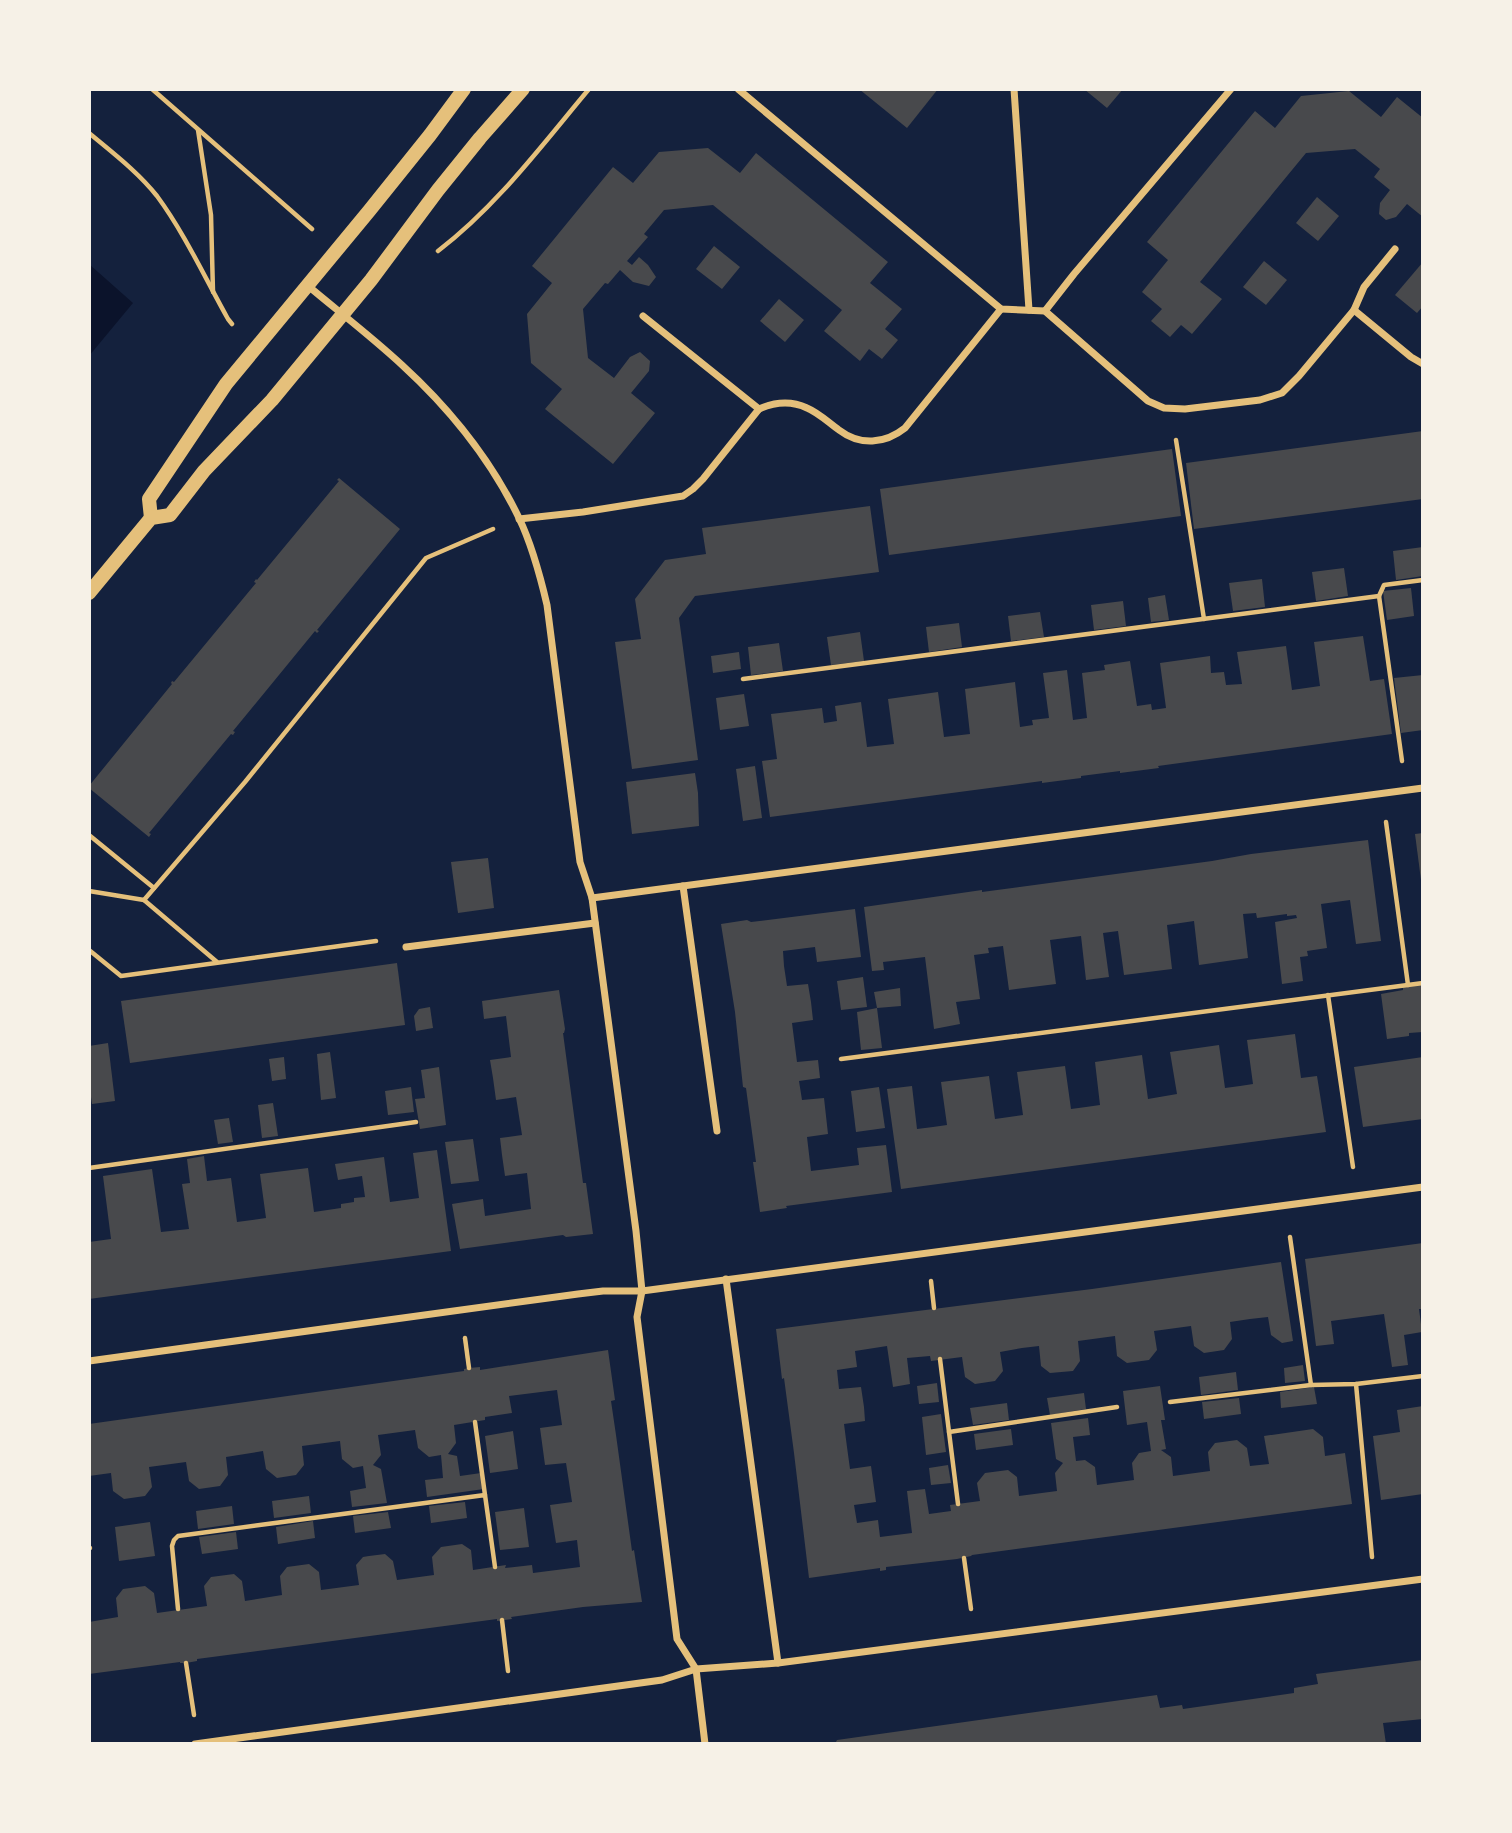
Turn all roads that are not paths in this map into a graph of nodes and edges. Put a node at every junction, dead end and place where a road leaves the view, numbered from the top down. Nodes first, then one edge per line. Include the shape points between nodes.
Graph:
1 (464, 89) edge
2 (523, 89) edge
3 (738, 89) edge
4 (1014, 89) edge
5 (1231, 89) edge
6 (1395, 250) dead end
7 (307, 285) junction
8 (1001, 309) junction
9 (1029, 310) junction
10 (1354, 310) junction
11 (1045, 311) junction
12 (342, 315) junction
13 (643, 316) dead end
14 (1423, 364) edge
15 (760, 409) junction
16 (151, 518) junction
17 (520, 519) junction
18 (89, 593) edge
19 (1423, 788) edge
20 (684, 886) junction
21 (592, 898) junction
22 (595, 923) junction
23 (406, 947) road end
24 (717, 1131) dead end
25 (1423, 1186) edge
26 (726, 1279) junction
27 (642, 1291) junction
28 (89, 1360) edge
29 (1423, 1579) edge
30 (778, 1663) junction
31 (695, 1668) junction
32 (196, 1744) edge
33 (705, 1744) edge

1 - 7 main road
2 - 12 main road
3 - 8 street
4 - 9 street
5 - 11 street
6 - 10 street via 1364,287
7 - 12 street
7 - 16 main road via 226,384 149,499
8 - 9 street
8 - 15 street via 905,428 884,441 848,436 807,407 772,403
9 - 11 street
10 - 11 street via 1282,393 1185,409 1148,401
10 - 14 street
12 - 16 main road via 170,515
12 - 17 street via 434,397 484,458
13 - 15 street
15 - 17 street via 703,479 683,496
16 - 18 main road
17 - 21 street via 547,604 580,862
19 - 20 street
20 - 21 street
20 - 24 street
21 - 22 street
22 - 23 street
22 - 27 street
25 - 26 street
26 - 27 street
26 - 30 street
27 - 28 street via 603,1291
27 - 31 street via 637,1317 677,1639
29 - 30 street
30 - 31 street
31 - 32 street via 662,1681
31 - 33 street

